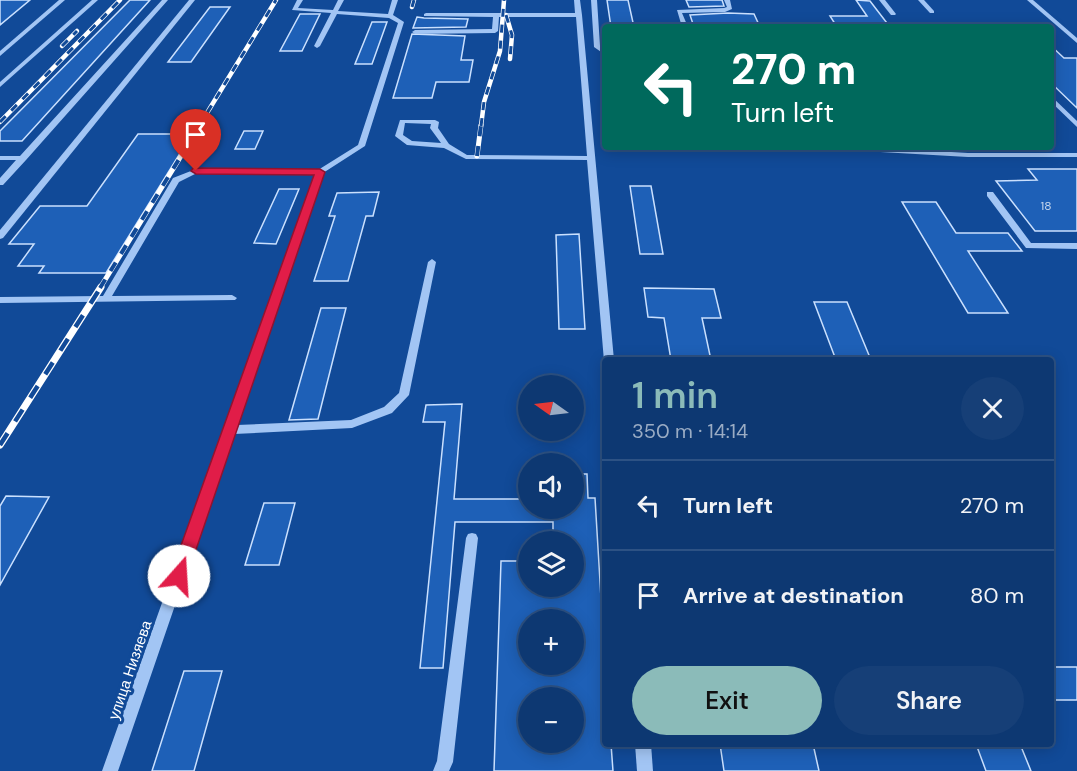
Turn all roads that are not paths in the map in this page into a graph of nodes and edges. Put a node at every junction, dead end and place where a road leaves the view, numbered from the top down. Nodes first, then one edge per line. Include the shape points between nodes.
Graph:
1 (62, 0) edge
2 (95, 0) edge
3 (165, 0) edge
4 (192, 0) edge
5 (300, 0) edge
6 (341, 0) edge
7 (394, 0) edge
8 (578, 0) edge
9 (594, 0) edge
10 (727, 0) edge
11 (882, 0) edge
12 (921, 0) edge
13 (1030, 0) edge
14 (337, 11) junction
15 (932, 12) dead end
16 (893, 14) dead end
17 (426, 15) dead end
18 (579, 15) junction
19 (390, 16) junction
20 (496, 16) junction
21 (684, 24) edge
22 (415, 32) dead end
23 (1077, 41) edge
24 (317, 46) dead end
25 (602, 51) edge
26 (0, 54) edge
27 (0, 85) edge
28 (1054, 101) edge
29 (1077, 125) edge
30 (446, 146) junction
31 (880, 150) edge
32 (1077, 155) edge
33 (0, 158) edge
34 (23, 158) junction
35 (591, 158) junction
36 (320, 172) junction
37 (0, 183) edge
38 (990, 194) dead end
39 (0, 236) edge
40 (1077, 246) edge
41 (432, 262) dead end
42 (232, 298) dead end
43 (0, 300) edge
44 (105, 300) junction
45 (609, 357) edge
46 (230, 430) junction
47 (472, 538) dead end
48 (643, 747) edge
49 (110, 771) edge
50 (441, 771) edge
51 (645, 771) edge

1 - 26 street
2 - 27 street
3 - 34 street
4 - 39 street
5 - 14 street via 294,9
6 - 14 street
7 - 19 street
8 - 18 street
9 - 25 street via 597,47
10 - 21 street via 730,8 725,10 679,11
11 - 16 street
12 - 15 street
13 - 23 street
14 - 19 street
14 - 24 street
17 - 20 street
18 - 20 street
18 - 35 street
19 - 36 street via 401,22 361,146
20 - 22 street via 495,31
28 - 29 street
30 - 30 street via 410,143 399,136 402,120 435,122 434,128
30 - 35 street via 466,157 477,158
31 - 32 street
33 - 34 street
34 - 37 street
35 - 45 street
36 - 44 street via 196,171 176,180
36 - 46 street, улица Низяева
38 - 40 street via 1029,246
41 - 46 street via 405,396 388,410 352,424
42 - 44 street
43 - 44 street
46 - 49 street, улица Низяева
47 - 50 street
48 - 51 street

